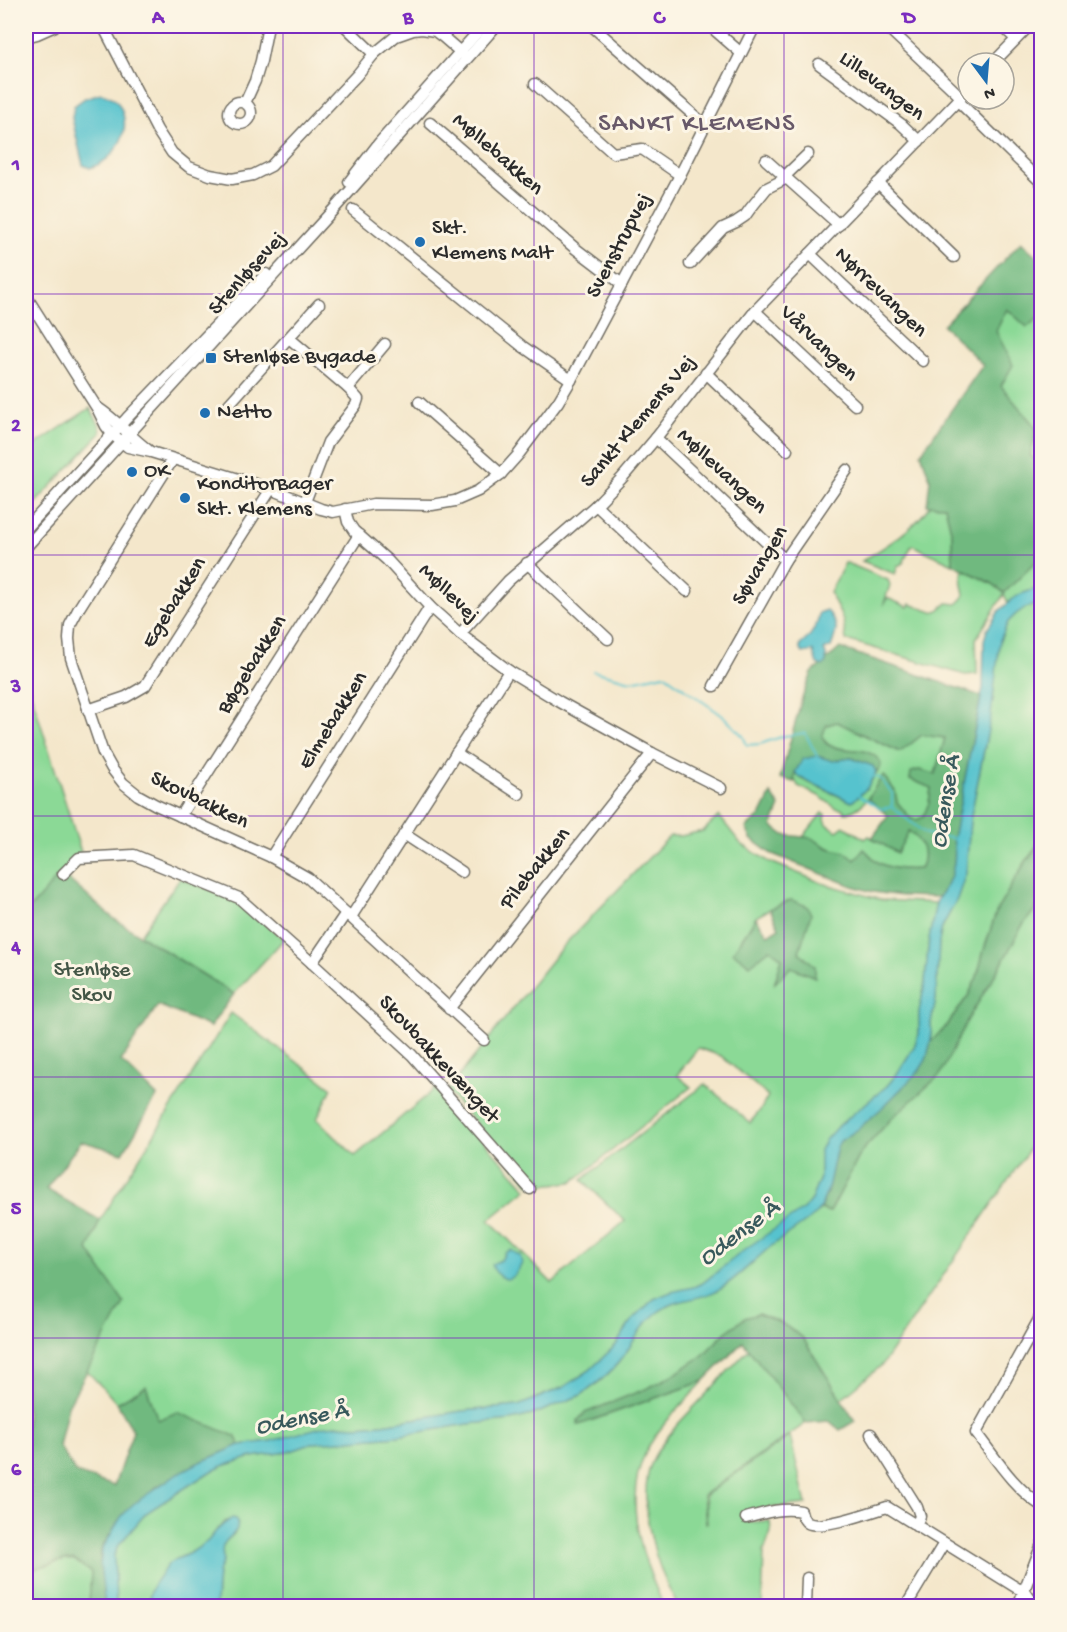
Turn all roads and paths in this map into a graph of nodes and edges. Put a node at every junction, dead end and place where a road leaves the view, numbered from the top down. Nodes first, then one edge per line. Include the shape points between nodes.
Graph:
1 (55, 26) edge
2 (103, 26) edge
3 (268, 26) edge
4 (345, 26) edge
5 (483, 26) edge
6 (496, 26) edge
7 (592, 26) edge
8 (710, 26) edge
9 (755, 26) edge
10 (886, 26) edge
11 (1002, 26) edge
12 (1029, 26) edge
13 (26, 37) edge
14 (1016, 39) junction
15 (1004, 51) edge
16 (741, 53) junction
17 (374, 54) junction
18 (463, 55) junction
19 (819, 64) dead end
20 (535, 84) dead end
21 (956, 90) edge
22 (956, 102) edge
23 (245, 103) dead end
24 (976, 111) edge
25 (430, 123) dead end
26 (705, 125) junction
27 (919, 141) junction
28 (808, 154) dead end
29 (766, 160) dead end
30 (680, 175) junction
31 (786, 177) junction
32 (878, 183) junction
33 (1041, 183) edge
34 (353, 210) dead end
35 (839, 225) junction
36 (810, 254) junction
37 (954, 257) dead end
38 (690, 264) dead end
39 (622, 284) junction
40 (26, 296) edge
41 (319, 304) dead end
42 (755, 311) junction
43 (289, 338) junction
44 (385, 344) dead end
45 (923, 361) dead end
46 (706, 373) junction
47 (571, 380) junction
48 (348, 388) junction
49 (419, 402) dead end
50 (230, 404) dead end
51 (855, 405) dead end
52 (120, 434) junction
53 (656, 438) junction
54 (788, 450) dead end
55 (173, 459) junction
56 (847, 470) dead end
57 (501, 474) junction
58 (271, 489) junction
59 (305, 502) junction
60 (596, 505) junction
61 (345, 509) junction
62 (26, 529) edge
63 (359, 535) junction
64 (26, 547) edge
65 (785, 560) junction
66 (527, 563) junction
67 (687, 591) dead end
68 (430, 607) junction
69 (460, 634) junction
70 (608, 639) dead end
71 (509, 671) junction
72 (714, 686) dead end
73 (88, 710) junction
74 (456, 753) junction
75 (652, 753) junction
76 (721, 788) dead end
77 (519, 794) dead end
78 (180, 816) junction
79 (404, 834) junction
80 (271, 857) junction
81 (462, 872) dead end
82 (63, 874) dead end
83 (349, 915) junction
84 (312, 963) junction
85 (449, 1009) junction
86 (484, 1040) dead end
87 (530, 1189) dead end
88 (1041, 1314) edge
89 (871, 1434) dead end
90 (1041, 1506) edge
91 (746, 1518) dead end
92 (916, 1526) junction
93 (944, 1543) junction
94 (1041, 1544) edge
95 (807, 1578) dead end
96 (1024, 1590) junction
97 (806, 1606) edge
98 (906, 1606) edge
99 (1017, 1606) edge
100 (1041, 1606) edge

1 - 13 street
2 - 17 street via 172,153 189,167 232,179 271,166
3 - 23 street via 261,61
4 - 17 street
5 - 18 street, Stenløsevej
6 - 18 street, Stenløsevej
7 - 26 street
8 - 16 street
9 - 16 street, Svenstrupvej
10 - 21 street
11 - 14 street
12 - 14 street
14 - 15 street
16 - 26 street, Svenstrupvej
17 - 18 street via 396,36 422,29 435,31
18 - 52 street, Stenløsevej via 379,143 309,230 226,314
19 - 27 street, Lillevangen
20 - 30 street via 614,153 642,149
22 - 27 street, Sankt Klemens Vej
24 - 33 street
25 - 39 street, Møllebakken
26 - 30 street, Svenstrupvej
27 - 32 street, Sankt Klemens Vej
28 - 31 street
29 - 31 street
30 - 39 street, Svenstrupvej
31 - 35 street
31 - 38 street via 767,188 745,216 723,228
32 - 35 street, Sankt Klemens Vej
32 - 37 street
34 - 47 street via 522,346
35 - 36 street, Sankt Klemens Vej
36 - 42 street, Sankt Klemens Vej
36 - 45 street, Nørrevangen
39 - 47 street, Svenstrupvej
40 - 52 street via 106,426
41 - 43 street
42 - 46 street, Sankt Klemens Vej
42 - 51 street, Vårvangen
43 - 48 street
43 - 50 street
44 - 48 street
46 - 53 street, Sankt Klemens Vej
46 - 54 street
47 - 57 street, Svenstrupvej
48 - 59 street via 358,399 356,405 328,442
49 - 57 street
52 - 55 street via 151,452
52 - 62 street, Stenløsevej
52 - 64 street, Stenløsevej
53 - 60 street, Sankt Klemens Vej
53 - 65 street, Møllevangen
55 - 58 street
55 - 73 street, Skovbakken via 70,625 71,658
56 - 65 street, Søvangen
57 - 61 street, Svenstrupvej via 478,491 455,501
58 - 59 street
58 - 73 street, Egebakken via 145,686
59 - 61 street via 333,512
60 - 66 street, Sankt Klemens Vej
60 - 67 street
61 - 63 street, Møllevej via 351,528
63 - 68 street, Møllevej
63 - 78 street, Bøgebakken
65 - 72 street, Søvangen
66 - 69 street, Sankt Klemens Vej
66 - 70 street
68 - 69 street, Møllevej
68 - 80 street, Elmebakken
69 - 71 street, Møllevej
71 - 74 street
71 - 75 street, Møllevej
73 - 78 street, Skovbakken via 103,753 123,783 156,806
74 - 77 street
74 - 79 street
75 - 76 street, Møllevej
75 - 85 street, Pilebakken
78 - 80 street, Skovbakken
79 - 81 street
79 - 83 street
80 - 83 street, Skovbakken via 308,878
82 - 84 street, Skovbakkevænget via 79,858 134,855 239,898
83 - 84 street
83 - 85 street, Skovbakken
84 - 87 street, Skovbakkevænget via 412,1055
85 - 86 street, Skovbakken
88 - 90 street via 976,1433 1015,1484
89 - 92 street via 916,1507 920,1516
91 - 92 street via 792,1509 801,1511 809,1524 825,1524 887,1507
92 - 93 street
93 - 96 street
93 - 98 street
94 - 96 street
95 - 97 street
96 - 99 street
96 - 100 street

